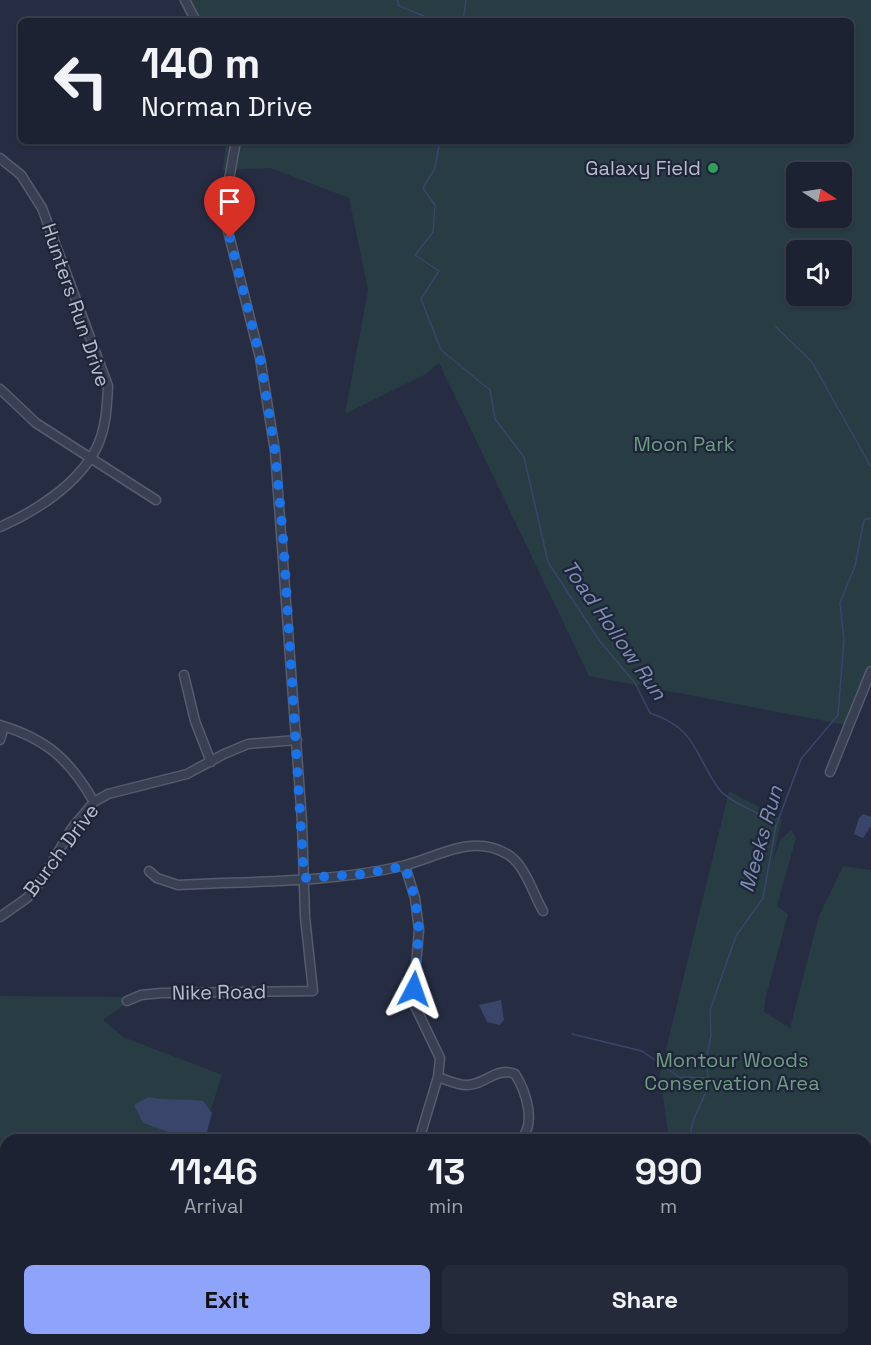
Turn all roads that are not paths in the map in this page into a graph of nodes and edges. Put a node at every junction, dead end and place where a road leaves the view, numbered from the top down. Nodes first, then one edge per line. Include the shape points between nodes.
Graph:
1 (184, 0) edge
2 (194, 18) edge
3 (235, 144) edge
4 (0, 158) edge
5 (0, 389) edge
6 (90, 458) junction
7 (156, 500) dead end
8 (0, 527) edge
9 (871, 671) edge
10 (184, 675) dead end
11 (2, 726) edge
12 (0, 740) edge
13 (297, 740) junction
14 (210, 762) junction
15 (830, 772) dead end
16 (94, 802) junction
17 (405, 866) junction
18 (149, 871) dead end
19 (304, 878) junction
20 (543, 911) dead end
21 (0, 917) edge
22 (127, 1001) dead end
23 (438, 1077) junction
24 (421, 1134) edge
25 (523, 1134) edge

1 - 2 street
3 - 13 street via 226,196 226,223 260,357 275,451
4 - 6 street, Hunters Run Drive via 21,175 42,208 108,386 102,432
5 - 6 street via 23,414
6 - 7 street
6 - 8 street, Hunters Run Drive via 57,493
9 - 15 street
10 - 14 street
11 - 12 street
11 - 16 street via 25,733 57,752 80,777
13 - 14 street, Burch Drive via 248,744
13 - 19 street
14 - 16 street, Burch Drive via 187,774 123,790
16 - 21 street, Burch Drive via 72,828 42,880 27,898
17 - 19 street via 364,874
17 - 20 street via 446,850 485,846 515,860
17 - 23 street via 419,930 416,1006 440,1058
18 - 19 street via 178,885
19 - 22 street, Nike Road via 313,991 141,994
23 - 24 street
23 - 25 street via 464,1085 476,1084 501,1072 515,1074 523,1086 527,1106 528,1126

